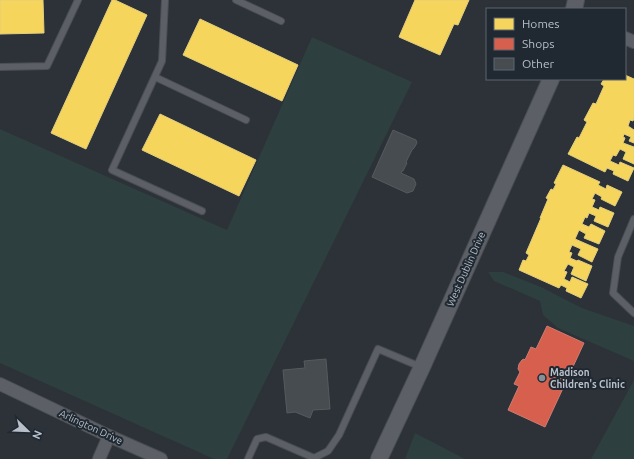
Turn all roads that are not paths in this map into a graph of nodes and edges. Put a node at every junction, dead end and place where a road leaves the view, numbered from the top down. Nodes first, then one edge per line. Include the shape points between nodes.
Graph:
1 (78, 0) edge
2 (164, 0) edge
3 (236, 0) edge
4 (281, 21) dead end
5 (0, 67) edge
6 (155, 76) junction
7 (552, 80) edge
8 (246, 120) dead end
9 (202, 211) dead end
10 (634, 220) edge
11 (634, 313) edge
12 (422, 367) junction
13 (0, 384) edge
14 (109, 436) junction
15 (99, 459) edge
16 (161, 459) edge
17 (248, 459) edge
18 (379, 459) edge

1 - 5 lane via 47,66
2 - 6 lane via 162,61
3 - 4 lane
6 - 8 lane
6 - 9 lane via 112,170
7 - 12 street, West Dublin Drive
10 - 11 lane via 618,257 613,293
12 - 17 lane via 378,349 339,435 328,451 314,458 266,437 257,439
12 - 18 street, West Dublin Drive
13 - 14 street, Arlington Drive
14 - 15 street
14 - 16 street, Arlington Drive

